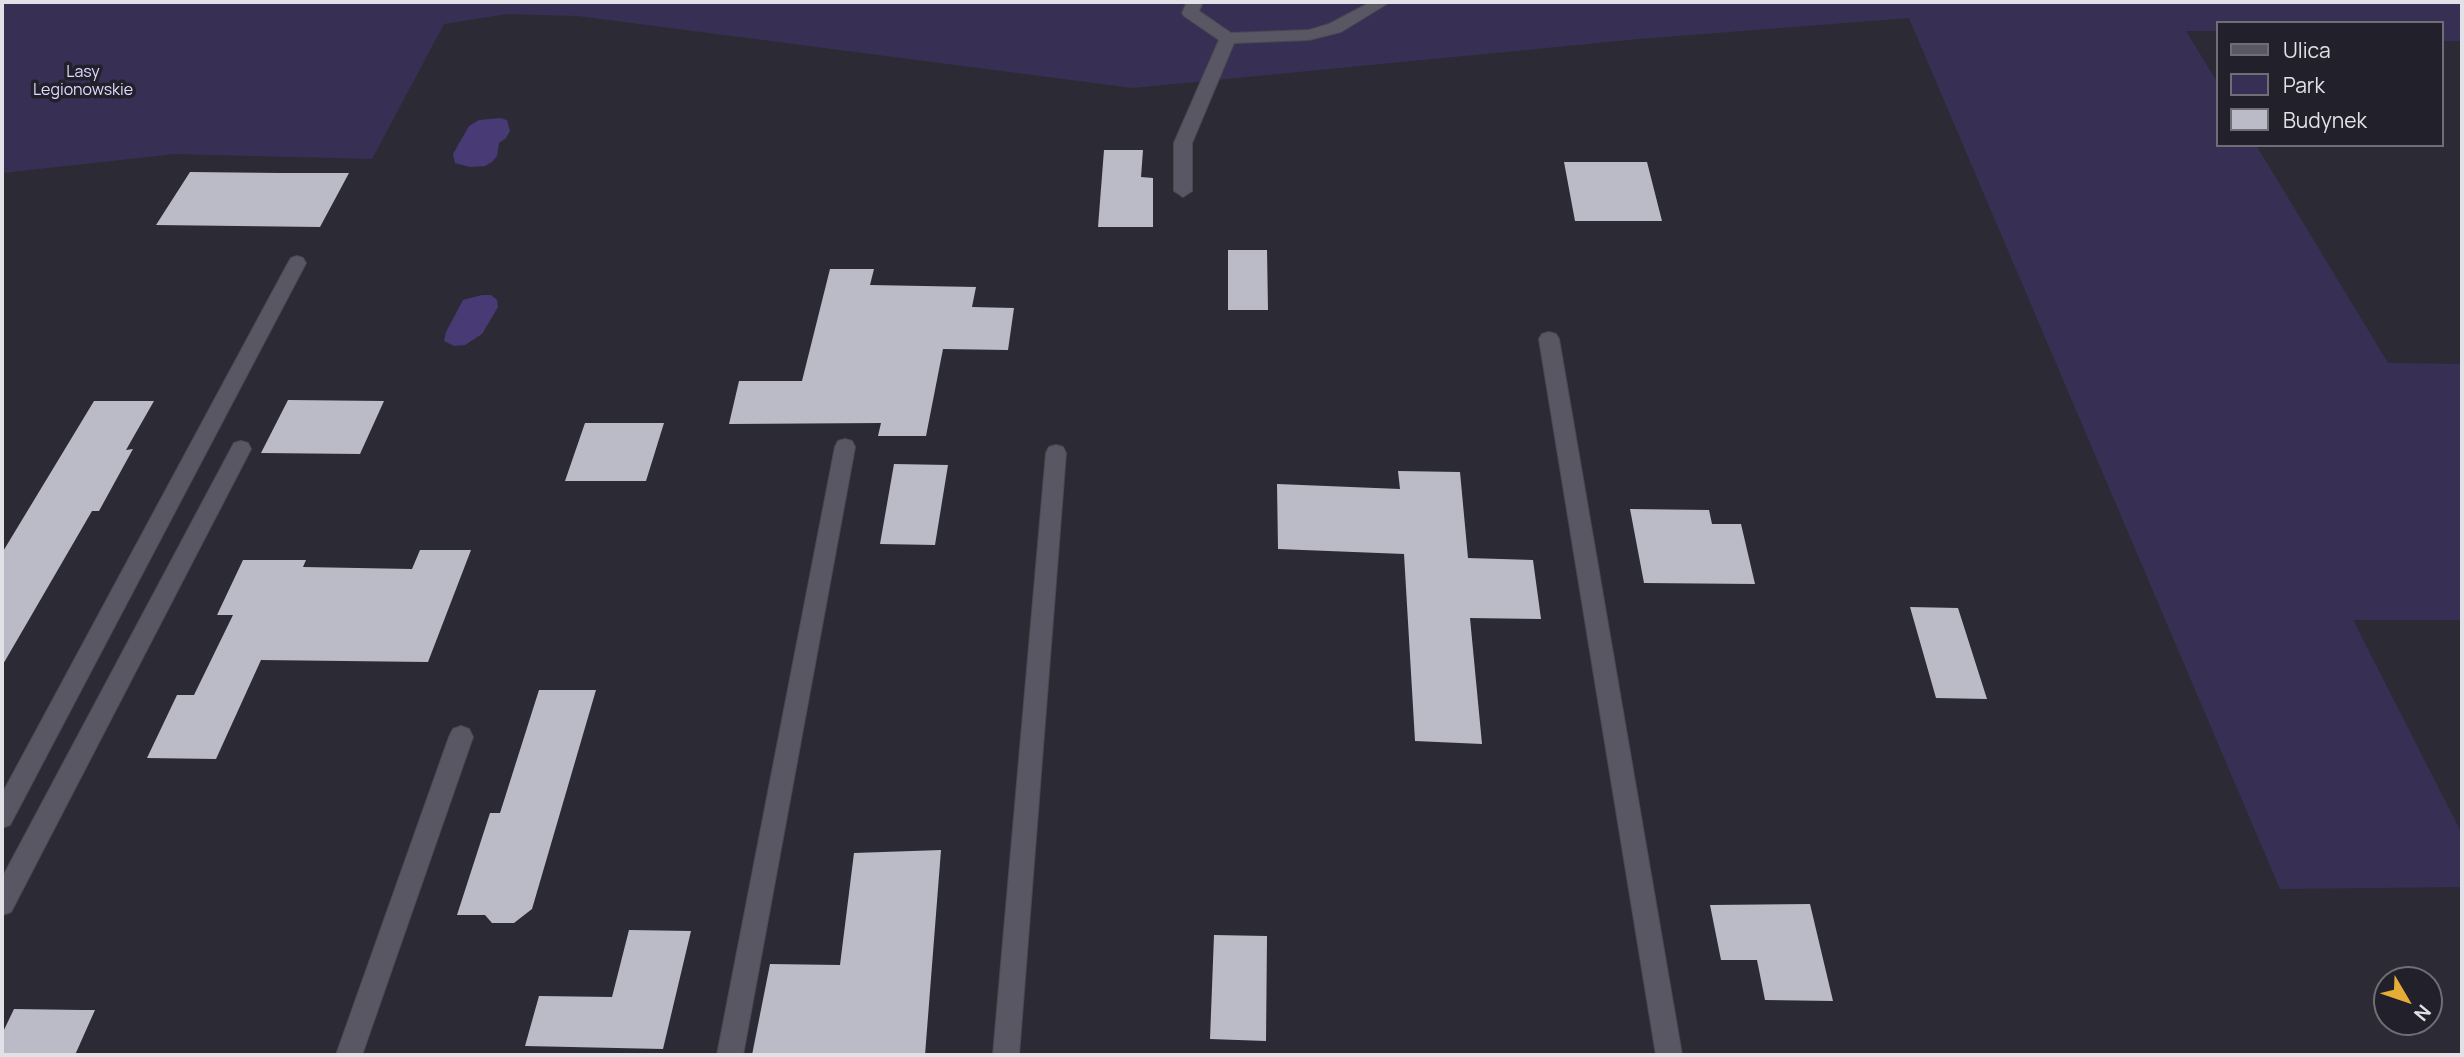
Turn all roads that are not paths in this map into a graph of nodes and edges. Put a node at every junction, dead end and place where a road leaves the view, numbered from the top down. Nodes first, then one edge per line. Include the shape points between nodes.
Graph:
1 (1195, 2) edge
2 (1382, 2) edge
3 (1228, 38) junction
4 (1183, 191) dead end
5 (297, 263) dead end
6 (1549, 339) dead end
7 (845, 447) dead end
8 (240, 449) dead end
9 (1056, 453) dead end
10 (461, 737) dead end
11 (2, 817) edge
12 (2, 903) edge
13 (349, 1055) edge
14 (730, 1055) edge
15 (1006, 1055) edge
16 (1669, 1055) edge

1 - 3 lane via 1190,13
2 - 3 lane via 1335,28 1309,35
3 - 4 lane via 1183,143
5 - 11 lane
6 - 16 lane
7 - 14 lane
8 - 12 lane
9 - 15 lane
10 - 13 lane

